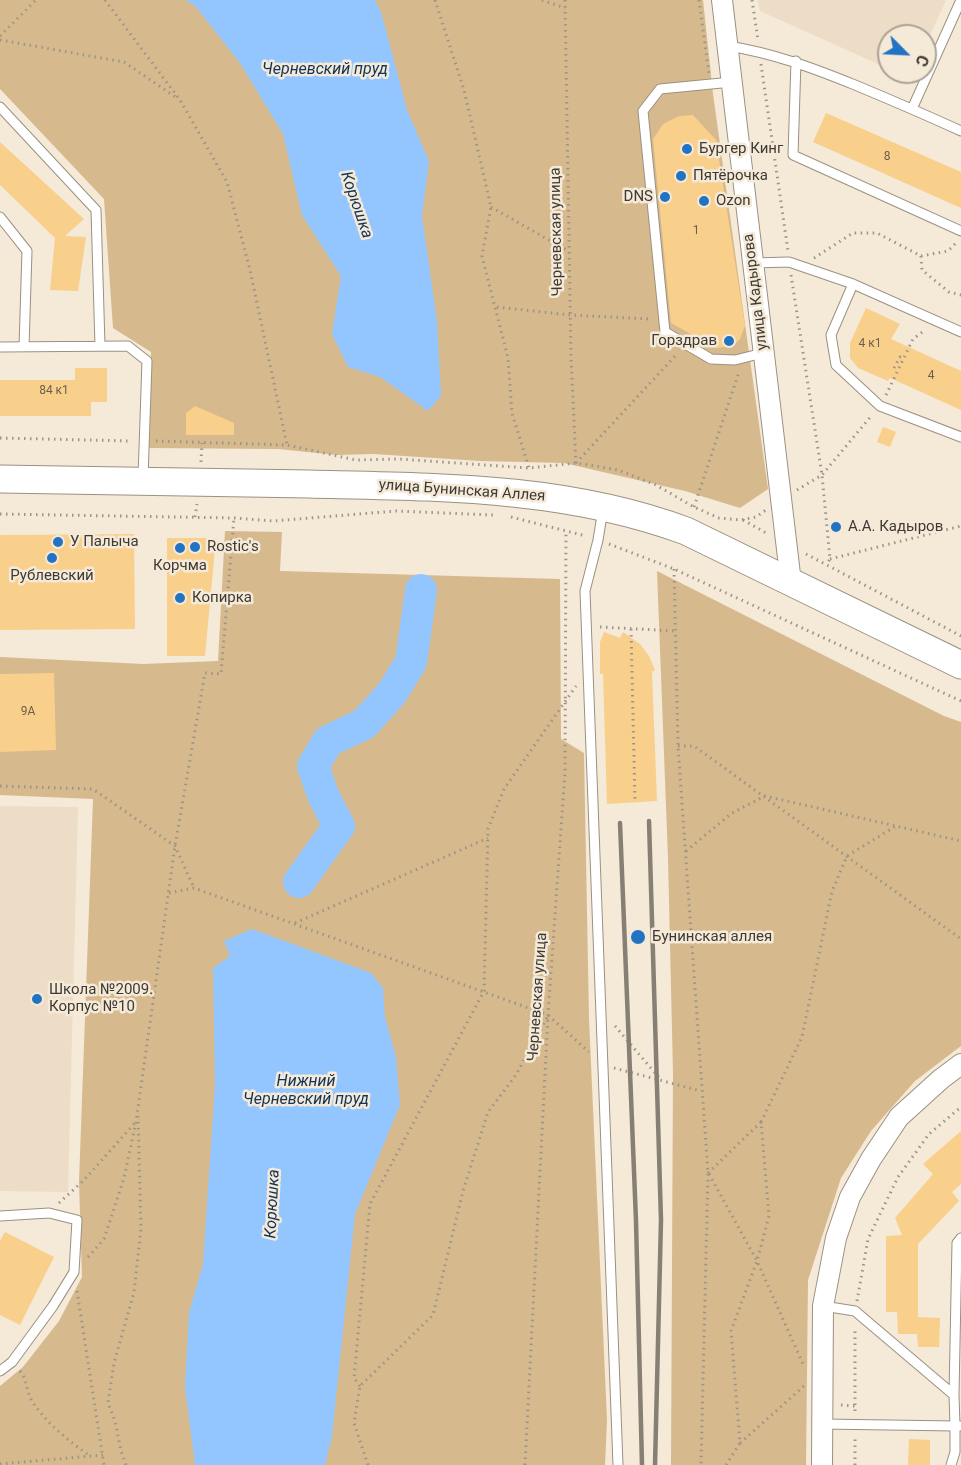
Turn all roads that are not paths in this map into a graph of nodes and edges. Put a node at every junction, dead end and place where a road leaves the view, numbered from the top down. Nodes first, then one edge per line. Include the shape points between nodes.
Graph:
1 (722, 0) edge
2 (960, 2) edge
3 (728, 45) junction
4 (795, 61) junction
5 (732, 82) junction
6 (0, 107) edge
7 (912, 109) junction
8 (961, 131) edge
9 (0, 217) edge
10 (961, 231) edge
11 (753, 263) junction
12 (853, 284) junction
13 (961, 332) edge
14 (100, 346) junction
15 (0, 347) edge
16 (24, 347) junction
17 (764, 353) junction
18 (961, 437) edge
19 (0, 479) edge
20 (143, 480) junction
21 (603, 506) junction
22 (790, 583) junction
23 (961, 665) edge
24 (961, 1064) edge
25 (0, 1216) edge
26 (961, 1238) edge
27 (823, 1306) junction
28 (0, 1371) edge
29 (954, 1395) junction
30 (822, 1414) junction
31 (958, 1426) edge
32 (618, 1465) edge
33 (822, 1465) edge
34 (951, 1465) edge

1 - 3 street, улица Кадырова
2 - 7 lane
3 - 4 lane
3 - 5 street, улица Кадырова
4 - 7 lane
4 - 10 lane via 793,155
5 - 11 street, улица Кадырова
5 - 17 lane via 660,88 644,111 665,332 711,359 743,359
6 - 14 lane via 96,210
7 - 8 lane
9 - 16 lane via 27,251
11 - 12 lane via 789,262
11 - 17 street, улица Кадырова
12 - 13 lane
12 - 18 lane via 831,335 836,365 880,406
14 - 16 lane
14 - 20 lane via 128,346 147,362
15 - 16 lane
17 - 22 street, улица Кадырова
19 - 20 street, улица Бунинская Аллея
20 - 21 street, улица Бунинская Аллея via 397,485 510,479 557,497
21 - 22 street, улица Бунинская Аллея via 686,531
21 - 32 lane via 585,591
22 - 23 street, улица Бунинская Аллея
24 - 27 street via 940,1078 899,1117 871,1159 850,1197 836,1238
25 - 28 lane via 49,1213 77,1220 74,1272 12,1362
26 - 29 lane via 957,1243
27 - 29 lane via 855,1311
27 - 30 street
29 - 31 lane
30 - 31 lane via 855,1424
30 - 33 street
31 - 34 lane

